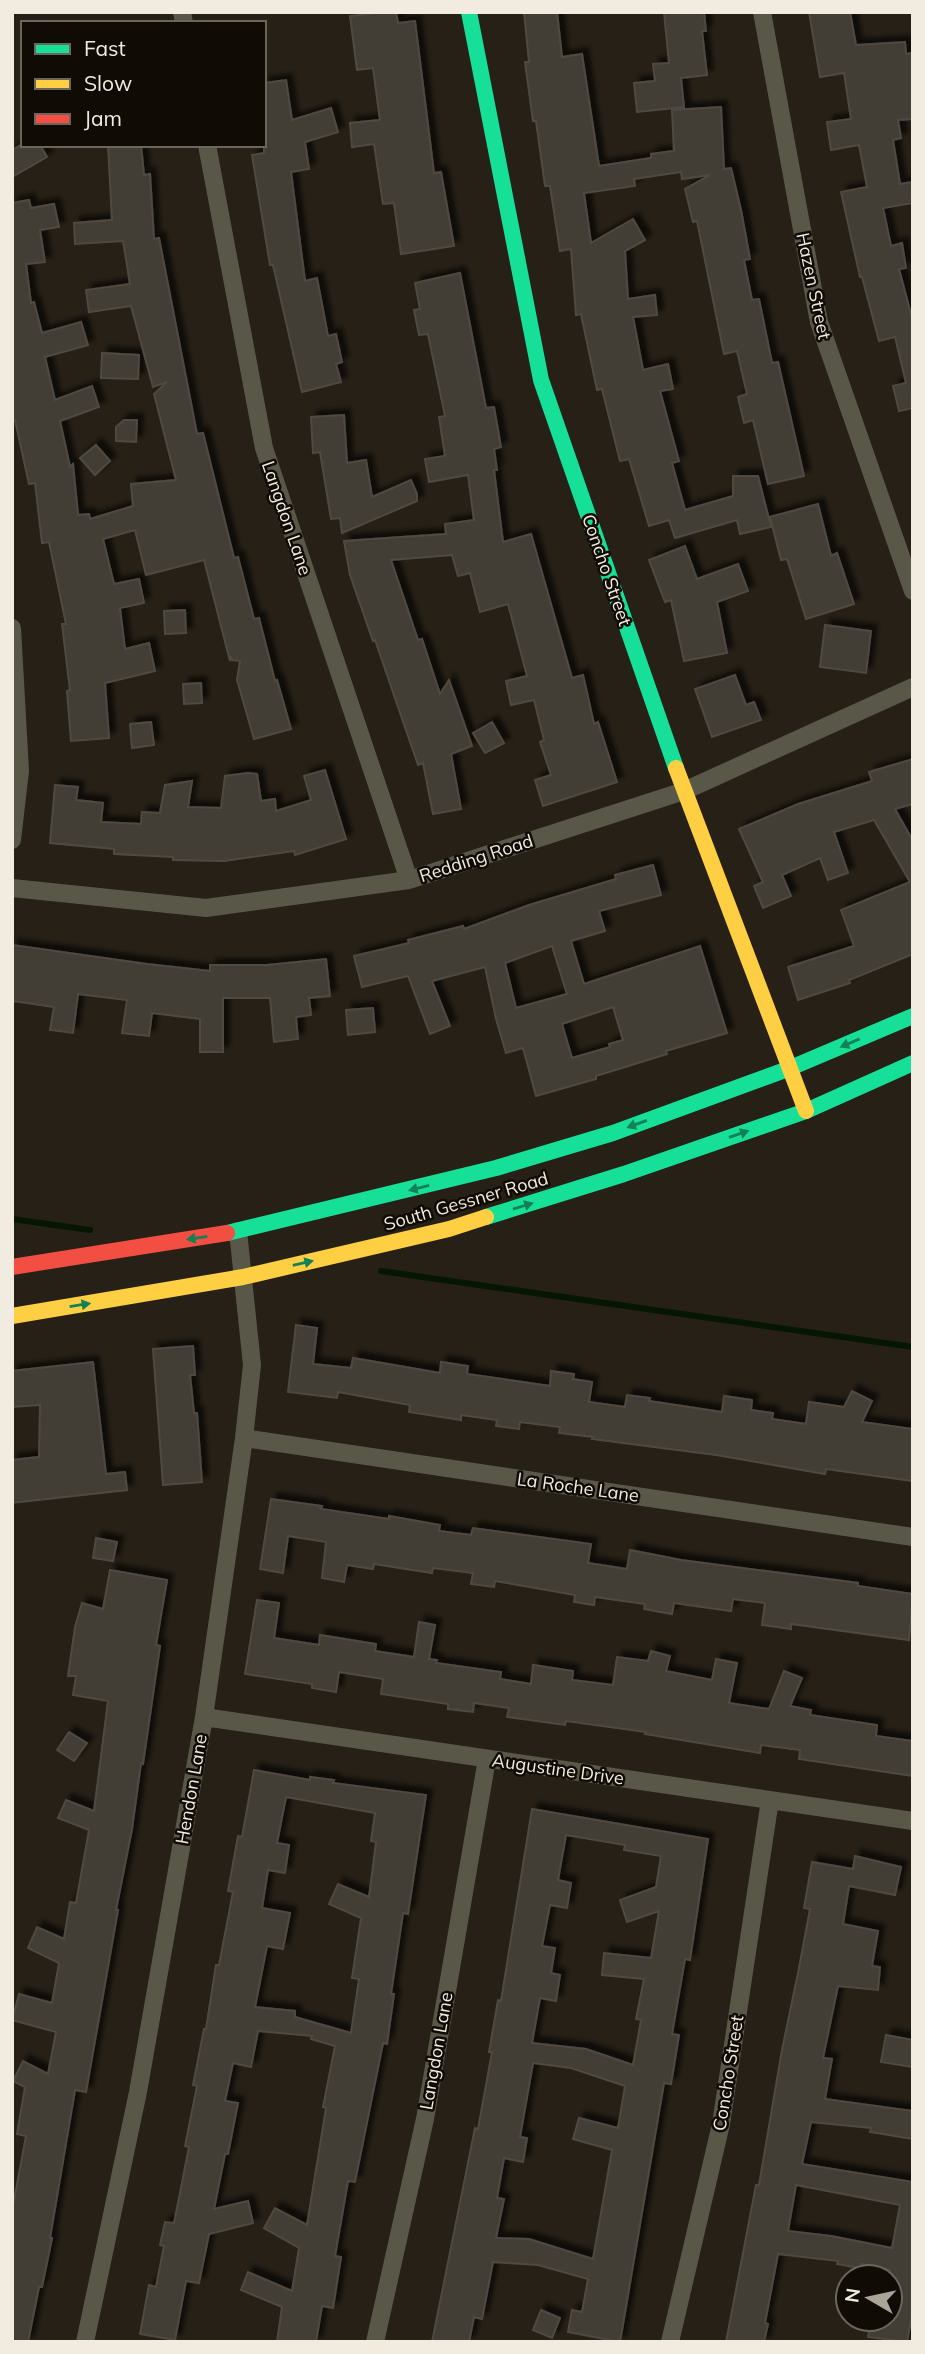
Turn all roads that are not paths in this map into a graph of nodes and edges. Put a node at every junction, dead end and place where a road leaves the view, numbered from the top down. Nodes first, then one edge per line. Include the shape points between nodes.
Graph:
1 (469, 12) edge
2 (762, 12) edge
3 (207, 147) edge
4 (913, 591) edge
5 (12, 628) edge
6 (913, 687) edge
7 (684, 791) junction
8 (12, 840) edge
9 (409, 880) junction
10 (12, 888) edge
11 (913, 1017) edge
12 (913, 1063) edge
13 (788, 1069) junction
14 (806, 1111) junction
15 (238, 1231) junction
16 (12, 1267) edge
17 (243, 1278) junction
18 (12, 1316) edge
19 (244, 1438) junction
20 (913, 1537) edge
21 (204, 1717) junction
22 (487, 1759) junction
23 (769, 1800) junction
24 (913, 1821) edge
25 (85, 2342) edge
26 (375, 2342) edge
27 (670, 2342) edge

1 - 7 main road, Concho Street via 541,380
2 - 4 street, Hazen Street via 819,322
3 - 9 street, Langdon Lane via 264,448
5 - 8 street via 20,771
6 - 7 street, Redding Road
7 - 9 street, Redding Road
7 - 13 main road, Concho Street
9 - 10 street, Redding Road via 206,908
11 -> 13 main road, South Gessner Road
12 - 14 main road, South Gessner Road
13 - 14 main road, Concho Street
13 -> 15 main road, South Gessner Road via 613,1133 496,1168
17 -> 14 main road, South Gessner Road via 449,1229
15 -> 16 main road, South Gessner Road
15 - 17 street, Hendon Lane
18 -> 17 main road, South Gessner Road
17 - 19 street, Hendon Lane via 252,1366
19 - 20 street, La Roche Lane
19 - 21 street, Hendon Lane
21 - 22 street, Augustine Drive
21 - 25 street, Hendon Lane via 138,2092
22 - 23 street, Augustine Drive
22 - 26 street, Langdon Lane via 425,2119
23 - 24 street, Augustine Drive
23 - 27 street, Concho Street via 721,2124

